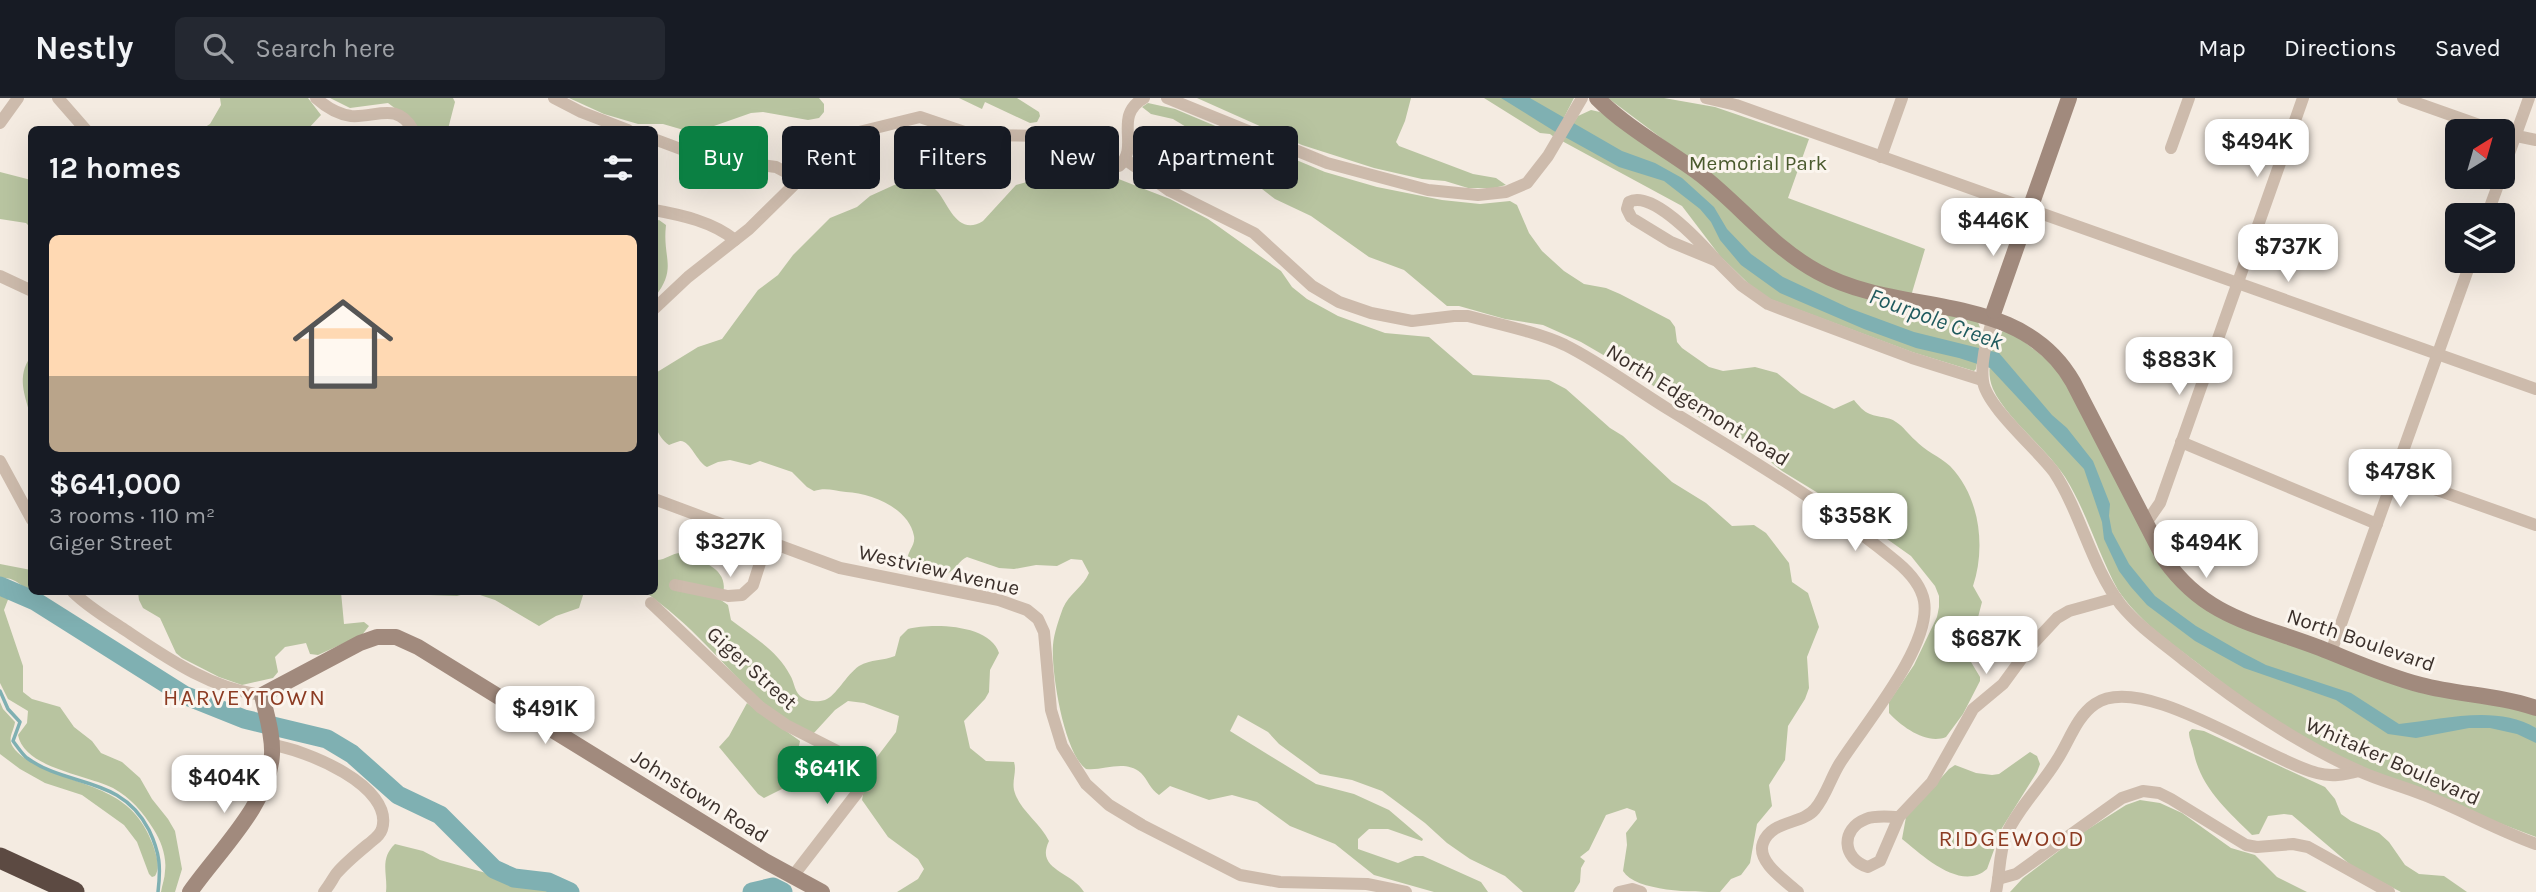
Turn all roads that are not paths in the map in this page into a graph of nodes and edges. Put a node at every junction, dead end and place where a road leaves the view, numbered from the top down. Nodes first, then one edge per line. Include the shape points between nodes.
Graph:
1 (19, 98) edge
2 (58, 98) edge
3 (316, 98) edge
4 (554, 98) edge
5 (1144, 98) edge
6 (1167, 98) edge
7 (1582, 98) edge
8 (1597, 98) edge
9 (1706, 98) edge
10 (1902, 98) edge
11 (2069, 98) edge
12 (2189, 98) edge
13 (2303, 98) edge
14 (2529, 98) edge
15 (2408, 99) edge
16 (1737, 101) edge
17 (2463, 119) edge
18 (0, 123) edge
19 (2515, 124) edge
20 (82, 126) edge
21 (411, 126) edge
22 (618, 126) edge
23 (880, 127) edge
24 (2515, 136) edge
25 (658, 140) edge
26 (2536, 140) edge
27 (2171, 148) dead end
28 (1881, 157) junction
29 (1126, 160) junction
30 (782, 170) edge
31 (789, 189) edge
32 (2029, 210) junction
33 (658, 211) edge
34 (735, 240) junction
35 (1717, 261) junction
36 (2467, 273) edge
37 (0, 276) edge
38 (2237, 283) junction
39 (28, 289) edge
40 (658, 305) edge
41 (1993, 314) junction
42 (2438, 355) junction
43 (1983, 374) junction
44 (2536, 389) edge
45 (2181, 442) junction
46 (0, 461) edge
47 (2395, 475) junction
48 (658, 500) edge
49 (28, 513) edge
50 (2146, 523) junction
51 (2377, 524) junction
52 (2536, 525) edge
53 (767, 541) junction
54 (675, 585) dead end
55 (76, 595) edge
56 (2116, 598) junction
57 (651, 603) dead end
58 (2331, 652) junction
59 (262, 695) junction
60 (2536, 708) edge
61 (272, 741) junction
62 (2358, 771) junction
63 (1899, 817) junction
64 (2536, 844) edge
65 (2, 859) edge
66 (793, 876) junction
67 (1997, 885) edge
68 (74, 892) edge
69 (190, 892) edge
70 (324, 892) edge
71 (821, 892) edge
72 (1406, 892) edge
73 (1619, 892) edge
74 (1641, 892) edge
75 (1798, 892) edge
76 (2389, 892) edge

1 - 18 street
2 - 20 street
3 - 21 street via 348,116 396,113
4 - 22 street
5 - 29 street via 1134,104 1127,120
6 - 7 street via 1327,163 1428,190 1494,194 1522,186 1540,168
8 - 41 street, North Boulevard via 1700,174 1786,250 1818,272 1854,288
9 - 16 street
10 - 28 street
11 - 32 street
12 - 27 street
13 - 38 street
14 - 19 street
15 - 17 street
16 - 28 street
23 - 29 street via 920,117 973,135 1048,136 1114,166
24 - 26 street
25 - 30 street via 702,157
28 - 32 street
29 - 75 street, North Edgemont Road via 1170,191 1254,233 1312,286 1339,302 1412,321 1468,316 1551,340 1594,362 1762,467 1897,562 1918,585 1924,603 1914,647 1815,810 1782,825 1763,842 1768,863
31 - 34 street
32 - 38 street
32 - 41 street
33 - 34 street via 703,223
34 - 40 street
35 - 35 street via 1671,242 1633,218 1627,209 1629,202 1649,202
35 - 43 street via 1768,304 1912,358
36 - 42 street
37 - 39 street
38 - 42 street
38 - 45 street
41 - 43 street
41 - 50 street, North Boulevard via 2038,340 2065,367
42 - 44 street
42 - 47 street
43 - 56 street, Whitaker Boulevard via 1991,399 2062,486
45 - 50 street via 2160,503
45 - 51 street
46 - 49 street
47 - 51 street
47 - 52 street
48 - 53 street, Westview Avenue
50 - 58 street, North Boulevard via 2170,566 2197,596 2237,619
51 - 58 street
53 - 54 street via 753,585 742,595
53 - 72 street, Westview Avenue via 840,568 999,600 1033,615 1044,632 1051,710 1062,746 1086,784 1124,815 1240,875 1280,882 1367,884
55 - 59 street via 186,668 230,689
56 - 62 street, Whitaker Boulevard via 2157,639 2242,705 2277,729
56 - 63 street via 2069,611 2051,624 2003,684 1970,713 1932,782
57 - 66 street, Giger Street via 760,707 857,761 866,771 857,793
58 - 60 street, North Boulevard via 2422,686
59 - 61 street
59 - 66 street, Johnstown Road via 360,643 396,637
61 - 69 street via 269,771 254,803
61 - 70 street via 334,767 363,787 380,807 383,822 378,836
62 - 64 street, Whitaker Boulevard
62 - 67 street via 2317,773 2182,712 2131,697 2106,698 2082,717 2011,826
63 - 63 street via 1870,817 1857,824 1847,841 1851,858 1868,867 1877,864
65 - 68 highway
66 - 71 street, Johnstown Road
67 - 76 street via 2122,799 2150,791 2189,809 2236,841 2308,847
73 - 74 street

